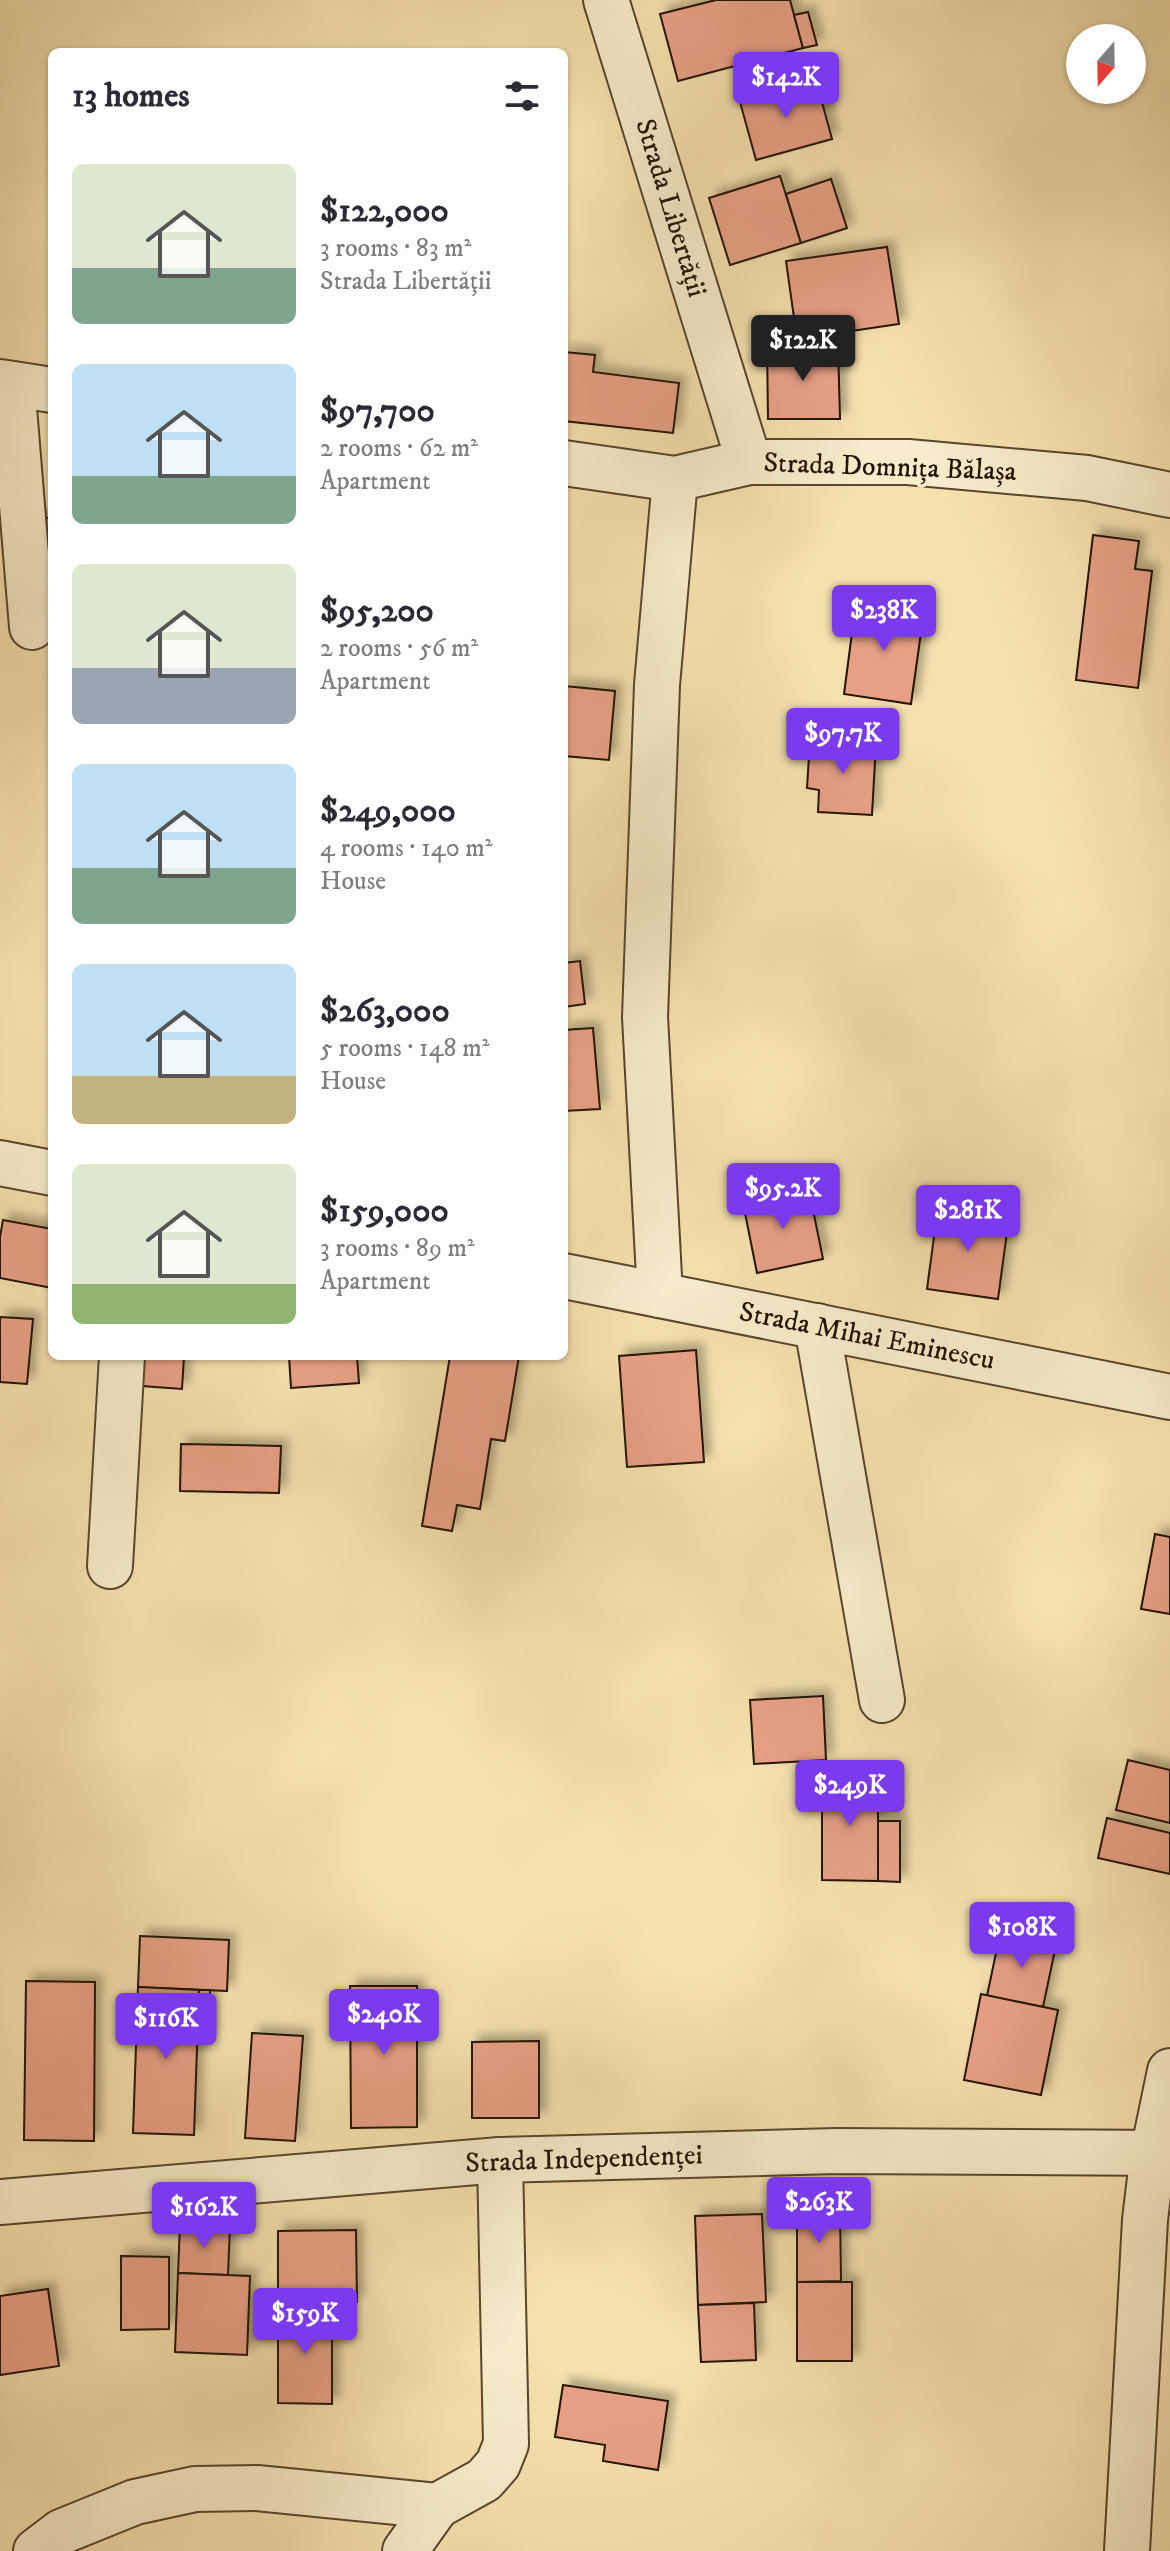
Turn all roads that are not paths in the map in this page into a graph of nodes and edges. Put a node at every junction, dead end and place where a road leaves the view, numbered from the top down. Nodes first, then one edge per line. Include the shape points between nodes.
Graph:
1 (606, 0) edge
2 (21, 385) edge
3 (749, 462) junction
4 (568, 464) edge
5 (675, 479) junction
6 (1170, 495) edge
7 (32, 627) dead end
8 (0, 1163) edge
9 (48, 1172) edge
10 (568, 1277) edge
11 (660, 1295) junction
12 (817, 1326) junction
13 (122, 1360) edge
14 (1170, 1397) edge
15 (110, 1566) dead end
16 (882, 1700) dead end
17 (1170, 2071) edge
18 (1161, 2153) edge
19 (500, 2160) junction
20 (0, 2202) edge
21 (437, 2506) junction
22 (36, 2551) edge
23 (405, 2551) edge
24 (1127, 2551) edge

1 - 3 street, Strada Libertății
2 - 7 street
3 - 5 street, Strada Domnița Bălașa
3 - 6 street, Strada Domnița Bălașa via 908,462 1087,478
4 - 5 street, Strada Domnița Bălașa
5 - 11 street via 657,685 645,1017
8 - 9 street
10 - 11 street, Strada Mihai Eminescu
11 - 12 street, Strada Mihai Eminescu
12 - 14 street, Strada Mihai Eminescu
12 - 16 street
13 - 15 street
17 - 18 street
18 - 19 street, Strada Independenței via 837,2151
18 - 24 street via 1145,2220
19 - 20 street, Strada Independenței
19 - 21 street via 506,2444 484,2480
21 - 22 street via 257,2488 195,2489 135,2502 61,2532
21 - 23 street

